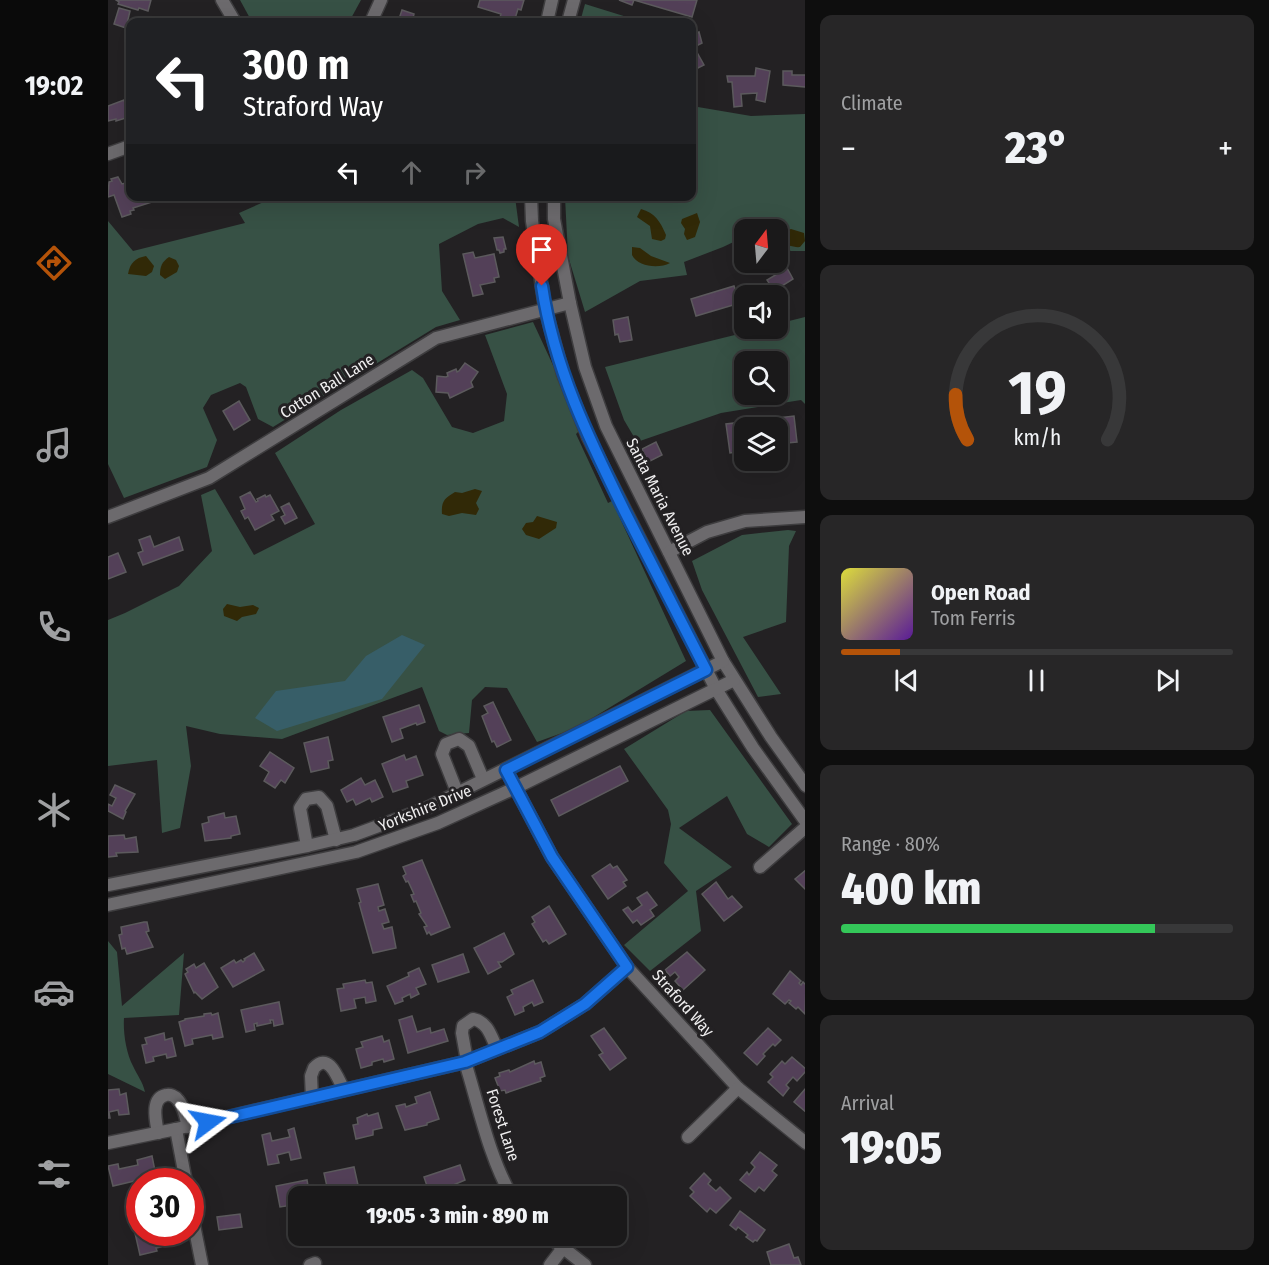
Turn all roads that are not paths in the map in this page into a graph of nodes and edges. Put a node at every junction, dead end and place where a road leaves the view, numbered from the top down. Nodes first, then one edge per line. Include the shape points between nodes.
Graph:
1 (222, 0) edge
2 (381, 0) edge
3 (552, 0) edge
4 (574, 0) edge
5 (233, 18) edge
6 (373, 18) edge
7 (547, 18) edge
8 (569, 18) edge
9 (126, 147) edge
10 (108, 154) edge
11 (531, 201) edge
12 (554, 201) edge
13 (554, 219) junction
14 (532, 220) junction
15 (570, 303) junction
16 (545, 308) junction
17 (606, 426) junction
18 (588, 438) junction
19 (108, 517) edge
20 (805, 517) edge
21 (652, 520) junction
22 (633, 528) junction
23 (669, 552) junction
24 (723, 661) junction
25 (706, 670) junction
26 (734, 680) junction
27 (716, 689) junction
28 (506, 770) junction
29 (483, 779) junction
30 (805, 785) edge
31 (515, 788) junction
32 (457, 792) junction
33 (805, 821) edge
34 (805, 828) edge
35 (336, 840) junction
36 (307, 846) junction
37 (760, 867) dead end
38 (181, 870) junction
39 (108, 885) edge
40 (185, 890) junction
41 (108, 905) edge
42 (627, 967) junction
43 (497, 1049) junction
44 (466, 1062) junction
45 (738, 1088) junction
46 (344, 1090) junction
47 (312, 1098) junction
48 (182, 1128) junction
49 (158, 1133) junction
50 (688, 1137) dead end
51 (805, 1142) edge
52 (108, 1143) edge
53 (185, 1168) edge
54 (506, 1186) edge
55 (198, 1246) edge
56 (560, 1246) edge
57 (563, 1248) junction
58 (202, 1265) edge
59 (550, 1265) edge
60 (585, 1265) edge

1 - 5 street
2 - 6 street
3 - 7 street
4 - 8 street
9 - 10 street
11 - 14 street
12 - 13 street, Santa Maria Avenue
13 - 14 street
13 - 15 street, Santa Maria Avenue
14 - 16 street
15 - 16 street, Cotton Ball Lane
15 - 17 street, Santa Maria Avenue via 585,367
16 - 18 street via 563,374
16 - 19 street, Cotton Ball Lane via 435,338 209,478
17 - 18 street
17 - 21 street, Santa Maria Avenue
18 - 22 street
20 - 23 street via 744,521 707,532
21 - 22 street
21 - 23 street, Santa Maria Avenue
22 - 25 street
23 - 24 street, Santa Maria Avenue
24 - 25 street, Yorkshire Drive
24 - 26 street, Santa Maria Avenue
25 - 27 street
25 - 28 street, Yorkshire Drive
26 - 27 street, Yorkshire Drive
26 - 30 street, Santa Maria Avenue
27 - 31 street, Yorkshire Drive
27 - 33 street
28 - 29 street, Yorkshire Drive
28 - 31 street, Straford Way
29 - 32 street, Yorkshire Drive
29 - 32 street via 470,746 459,739 446,744 442,754
31 - 40 street, Yorkshire Drive via 438,823 356,852
31 - 42 street, Straford Way via 552,857
32 - 35 street, Yorkshire Drive via 427,808
34 - 37 street
35 - 36 street, Yorkshire Drive
35 - 36 street via 327,806 318,797 306,799 300,808
36 - 38 street, Yorkshire Drive
38 - 39 street, Yorkshire Drive
38 - 40 street
40 - 41 street, Yorkshire Drive
42 - 43 street via 585,1004 540,1032
42 - 45 street, Straford Way
43 - 44 street
43 - 44 street, Forest Lane via 486,1025 473,1018 463,1026
44 - 46 street
44 - 54 street, Forest Lane
45 - 50 street
45 - 51 street, Straford Way
46 - 47 street
46 - 47 street via 333,1068 322,1063 311,1076
47 - 48 street
48 - 49 street
48 - 49 street via 180,1101 166,1094 156,1104
48 - 53 street
49 - 52 street
55 - 58 street
56 - 57 street
57 - 59 street
57 - 60 street

